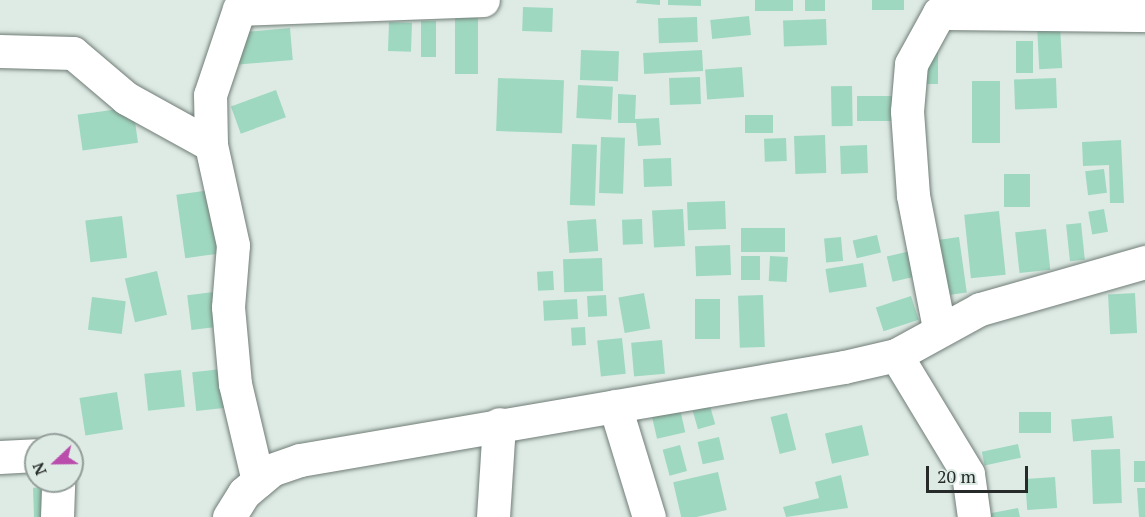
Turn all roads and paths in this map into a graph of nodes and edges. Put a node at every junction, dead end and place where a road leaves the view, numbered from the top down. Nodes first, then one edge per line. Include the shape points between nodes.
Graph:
1 (483, 0) edge
2 (238, 5) edge
3 (939, 6) edge
4 (1145, 15) edge
5 (0, 51) edge
6 (211, 145) junction
7 (1145, 262) edge
8 (939, 328) junction
9 (896, 355) junction
10 (615, 406) junction
11 (499, 424) junction
12 (24, 456) edge
13 (0, 457) edge
14 (258, 481) junction
15 (58, 493) edge
16 (57, 517) edge
17 (229, 517) edge
18 (493, 517) edge
19 (649, 517) edge
20 (974, 517) edge

1 - 2 street
2 - 6 street via 210,95
3 - 4 street
3 - 8 street via 911,64 907,111 913,195
5 - 6 street via 74,53 126,98
6 - 14 street via 233,245 228,307 235,384
7 - 8 street via 980,309
8 - 9 street
9 - 10 street via 771,382
9 - 20 street via 968,474
10 - 11 street
10 - 19 street
11 - 14 street via 300,460
11 - 18 street
12 - 13 street
14 - 17 street
15 - 16 street

